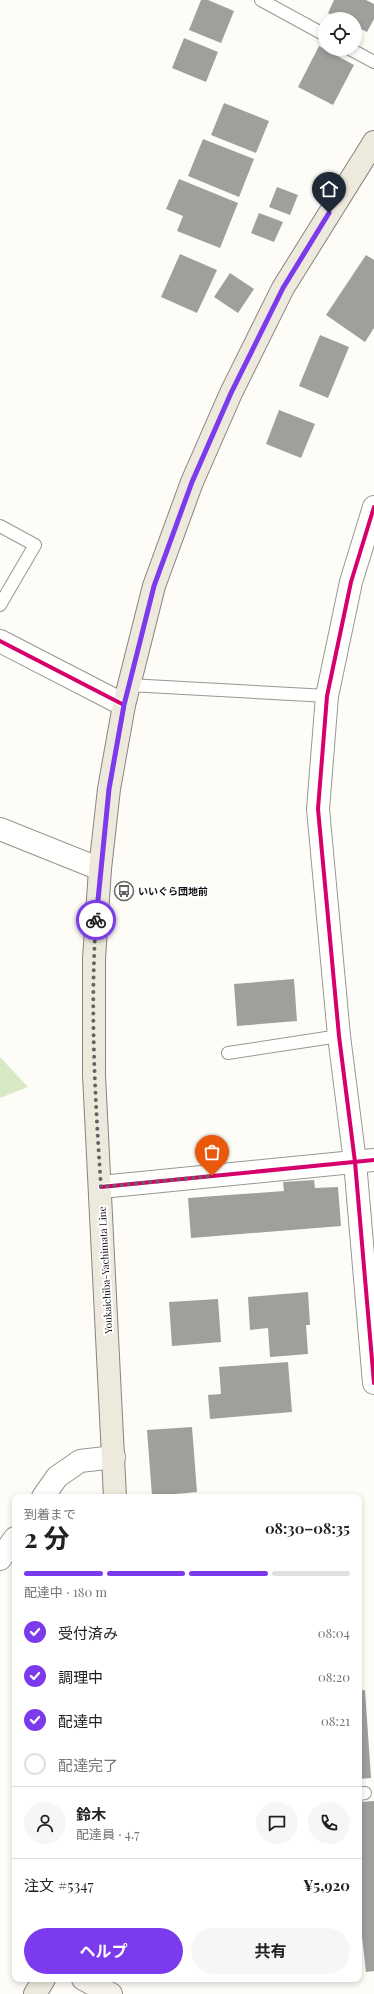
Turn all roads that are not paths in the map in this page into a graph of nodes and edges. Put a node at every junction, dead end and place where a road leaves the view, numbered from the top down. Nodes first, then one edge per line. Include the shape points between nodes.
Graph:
1 (261, 0) edge
2 (318, 31) edge
3 (362, 56) edge
4 (374, 62) edge
5 (374, 142) edge
6 (374, 507) edge
7 (0, 526) edge
8 (0, 604) edge
9 (0, 641) edge
10 (126, 695) junction
11 (327, 696) junction
12 (0, 829) edge
13 (100, 869) junction
14 (339, 1036) junction
15 (228, 1053) dead end
16 (365, 1161) edge
17 (101, 1187) junction
18 (374, 1383) edge
19 (114, 1457) junction
20 (45, 1494) edge
21 (115, 1494) edge
22 (12, 1542) edge
23 (0, 1559) edge
24 (42, 1982) edge
25 (89, 1982) edge
26 (35, 1994) edge
27 (111, 1994) edge

1 - 2 lane
3 - 4 lane
5 - 10 main road, Youkaichiba-Yachimata Line via 283,288 231,393 192,482 154,586
6 - 11 street via 351,582
7 - 8 lane via 35,545
9 - 10 street
10 - 11 lane
10 - 13 main road, Youkaichiba-Yachimata Line via 109,789
11 - 14 street via 318,809
12 - 13 street
13 - 17 main road, Youkaichiba-Yachimata Line via 94,967 94,1076
14 - 15 lane
14 - 16 street
16 - 17 street
16 - 18 street
17 - 19 main road, Youkaichiba-Yachimata Line
19 - 20 street via 80,1461 57,1477
19 - 21 main road, Youkaichiba-Yachimata Line
22 - 23 street
24 - 26 main road
25 - 27 street

